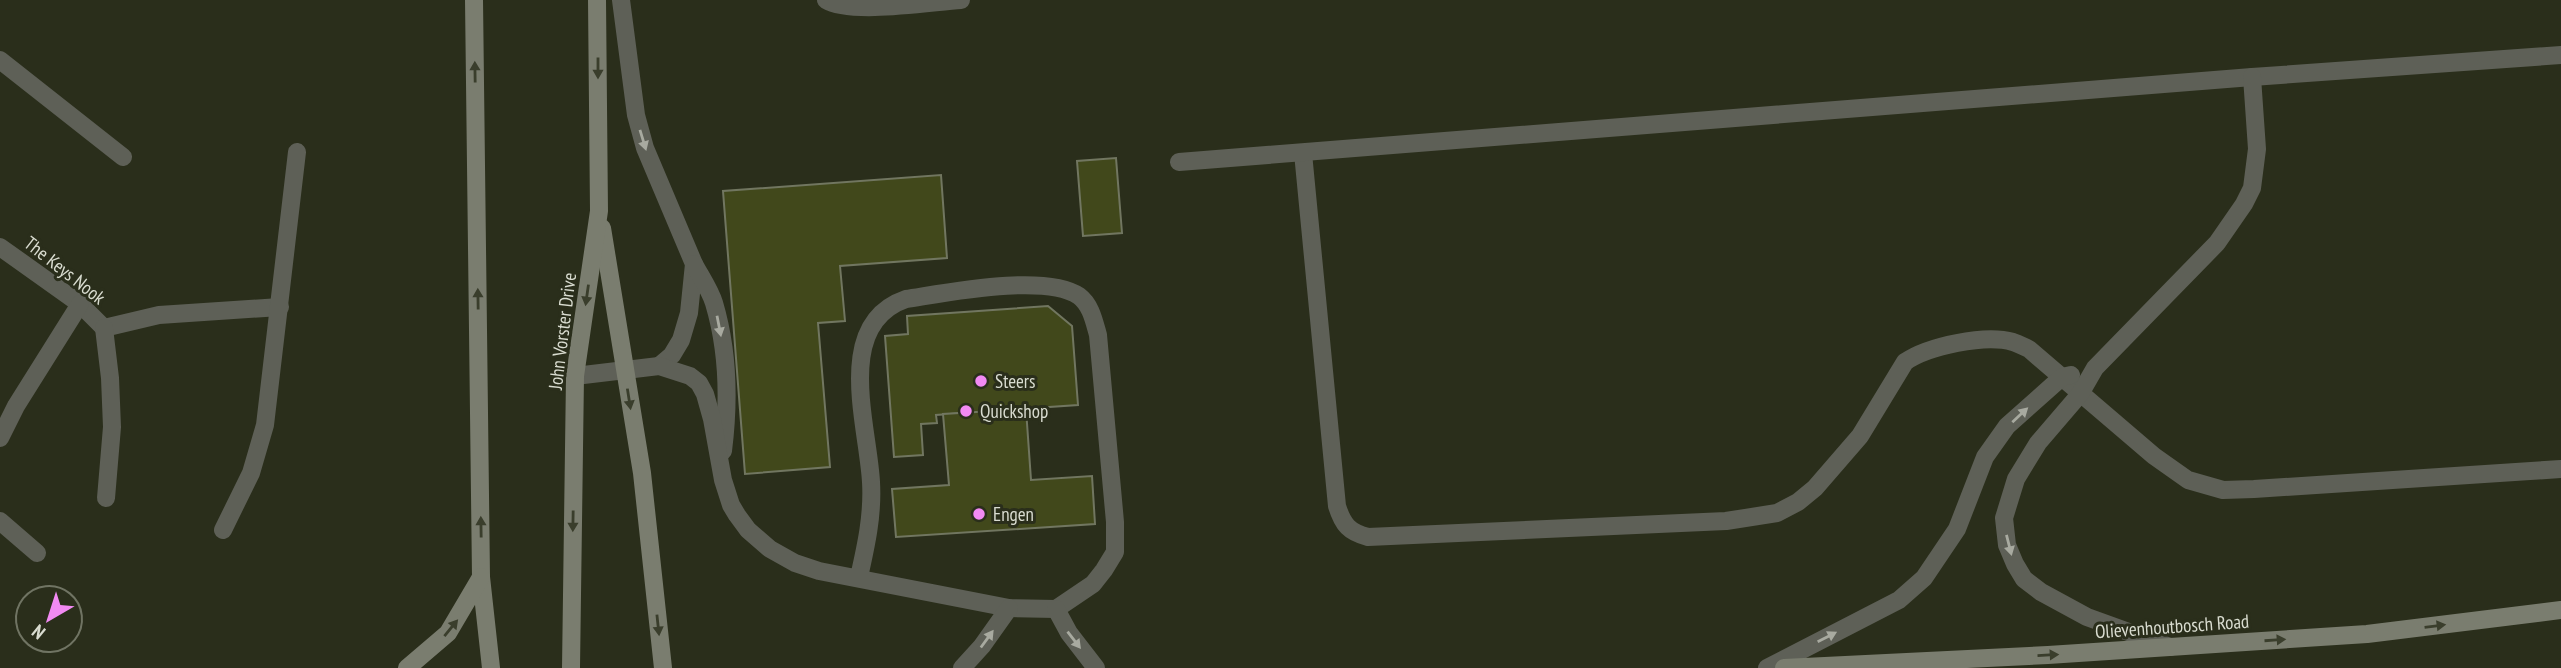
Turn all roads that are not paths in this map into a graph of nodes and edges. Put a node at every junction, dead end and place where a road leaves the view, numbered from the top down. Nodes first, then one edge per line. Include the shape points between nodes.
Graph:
1 (474, 0) edge
2 (597, 0) edge
3 (621, 0) edge
4 (826, 0) edge
5 (961, 0) edge
6 (2561, 55) edge
7 (0, 60) edge
8 (2252, 77) junction
9 (297, 152) dead end
10 (1303, 153) junction
11 (123, 157) dead end
12 (1179, 162) dead end
13 (599, 211) junction
14 (0, 247) edge
15 (694, 264) junction
16 (80, 304) junction
17 (280, 307) junction
18 (104, 328) junction
19 (659, 366) junction
20 (2095, 368) junction
21 (625, 371) junction
22 (575, 376) junction
23 (2062, 377) junction
24 (2080, 394) junction
25 (0, 438) edge
26 (721, 464) junction
27 (2561, 468) edge
28 (106, 498) dead end
29 (0, 521) edge
30 (223, 530) dead end
31 (37, 553) dead end
32 (481, 577) junction
33 (859, 578) junction
34 (1009, 608) junction
35 (1056, 609) junction
36 (2561, 610) edge
37 (2170, 647) junction
38 (407, 668) edge
39 (491, 668) edge
40 (571, 668) edge
41 (663, 668) edge
42 (962, 668) edge
43 (1096, 668) edge
44 (1767, 668) edge
45 (1784, 668) edge

32 -> 1 main road
2 -> 13 main road, John Vorster Drive
3 -> 15 street via 636,115 645,148
4 - 5 street via 854,7
6 - 8 street
7 - 11 street
8 - 10 street
8 - 20 street via 2257,149 2252,188 2244,204 2217,243
9 - 17 street
10 - 12 street
10 - 23 street via 1337,506 1345,527 1354,533 1368,537 1726,521 1777,513 1798,502 1823,479 1860,436 1900,368 1915,355 1979,341 2014,342
13 - 21 main road
13 -> 22 main road, John Vorster Drive
14 - 16 street, The Keys Nook
15 - 19 street via 681,340
15 -> 26 street via 713,301 724,357 727,424
16 - 18 street, The Keys Nook
16 - 25 street
17 - 18 street via 159,315
17 - 30 street via 265,425 251,473
18 - 28 street via 112,427
19 - 21 street
19 - 26 street via 685,373 699,383
20 - 23 street
20 - 24 street
21 - 22 street
21 -> 41 main road via 642,473
22 -> 40 main road, John Vorster Drive
23 - 24 street
44 -> 23 street via 1899,600 1924,578 1957,529 1985,457 2007,426
24 - 27 street via 2188,480 2223,490
24 -> 37 street via 2038,443 2016,479 2004,518 2007,545 2024,579 2041,592 2087,617
26 - 33 street via 731,505 748,530 795,563
29 - 31 street
38 -> 32 main road via 448,633
32 - 39 main road
33 - 34 street
33 - 35 street via 872,508 860,393 864,341 870,327 894,303 906,299 991,286 1048,287 1079,296 1089,306 1098,335 1115,522 1115,552 1104,570 1093,584
34 - 35 street
42 -> 34 street
35 -> 43 street
37 -> 36 main road, Olievenhoutbosch Road via 2367,634
45 -> 37 main road, Olievenhoutbosch Road

